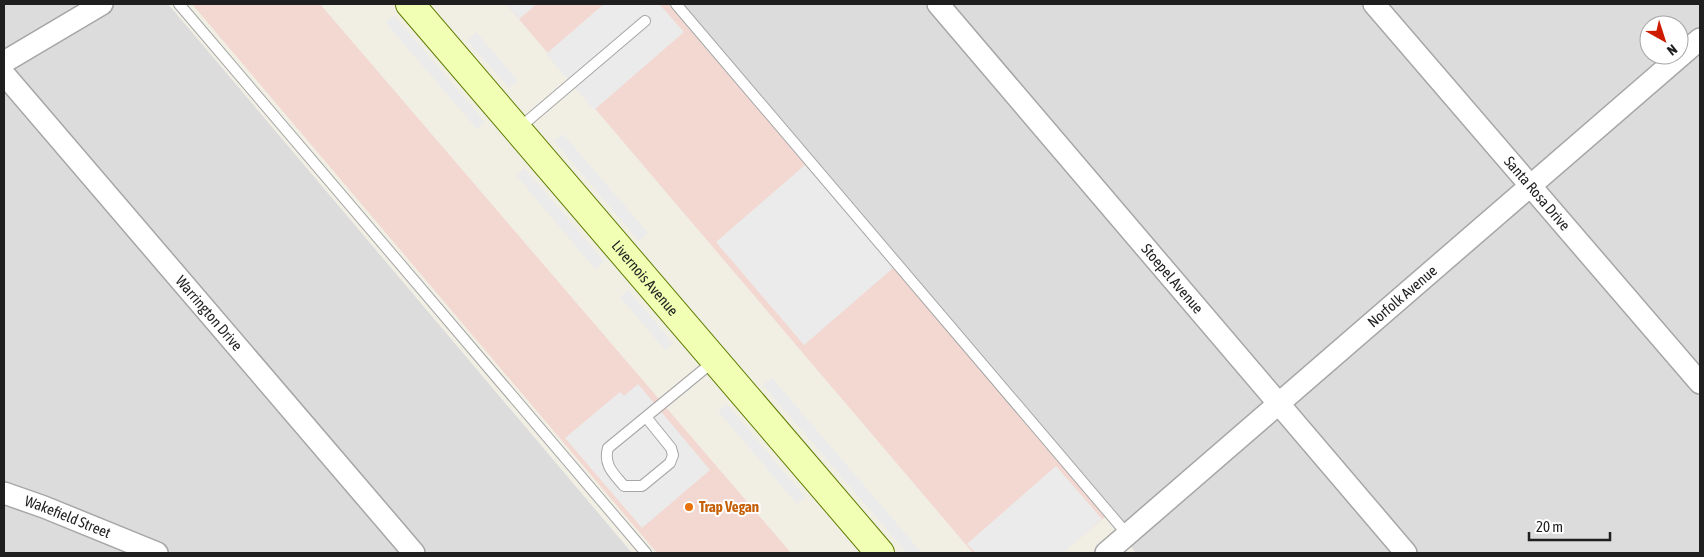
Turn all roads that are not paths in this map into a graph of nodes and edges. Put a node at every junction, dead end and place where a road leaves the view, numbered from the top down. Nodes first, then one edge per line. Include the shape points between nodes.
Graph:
1 (102, 4) edge
2 (179, 4) edge
3 (410, 4) edge
4 (676, 4) edge
5 (938, 4) edge
6 (1374, 4) edge
7 (645, 21) dead end
8 (1700, 39) edge
9 (4, 62) edge
10 (4, 74) edge
11 (517, 129) junction
12 (1530, 185) junction
13 (714, 360) junction
14 (1700, 383) edge
15 (1279, 402) junction
16 (646, 417) junction
17 (4, 494) edge
18 (1127, 534) junction
19 (157, 553) edge
20 (414, 553) edge
21 (646, 553) edge
22 (880, 553) edge
23 (1106, 553) edge
24 (1406, 553) edge

1 - 9 street
2 - 21 lane
3 - 11 street, Livernois Avenue
4 - 18 lane
5 - 15 street, Stoepel Avenue
6 - 12 street, Santa Rosa Drive
7 - 11 lane
8 - 12 street, Norfolk Avenue
10 - 20 street, Warrington Drive
11 - 13 street, Livernois Avenue
12 - 14 street, Santa Rosa Drive
12 - 15 street, Norfolk Avenue
13 - 16 lane
13 - 22 street, Livernois Avenue
15 - 18 street, Norfolk Avenue
15 - 24 street, Stoepel Avenue
16 - 16 lane via 608,448 605,457 608,467 624,486 642,486 670,463 673,455 672,448
17 - 19 street, Wakefield Street
18 - 23 street, Norfolk Avenue

